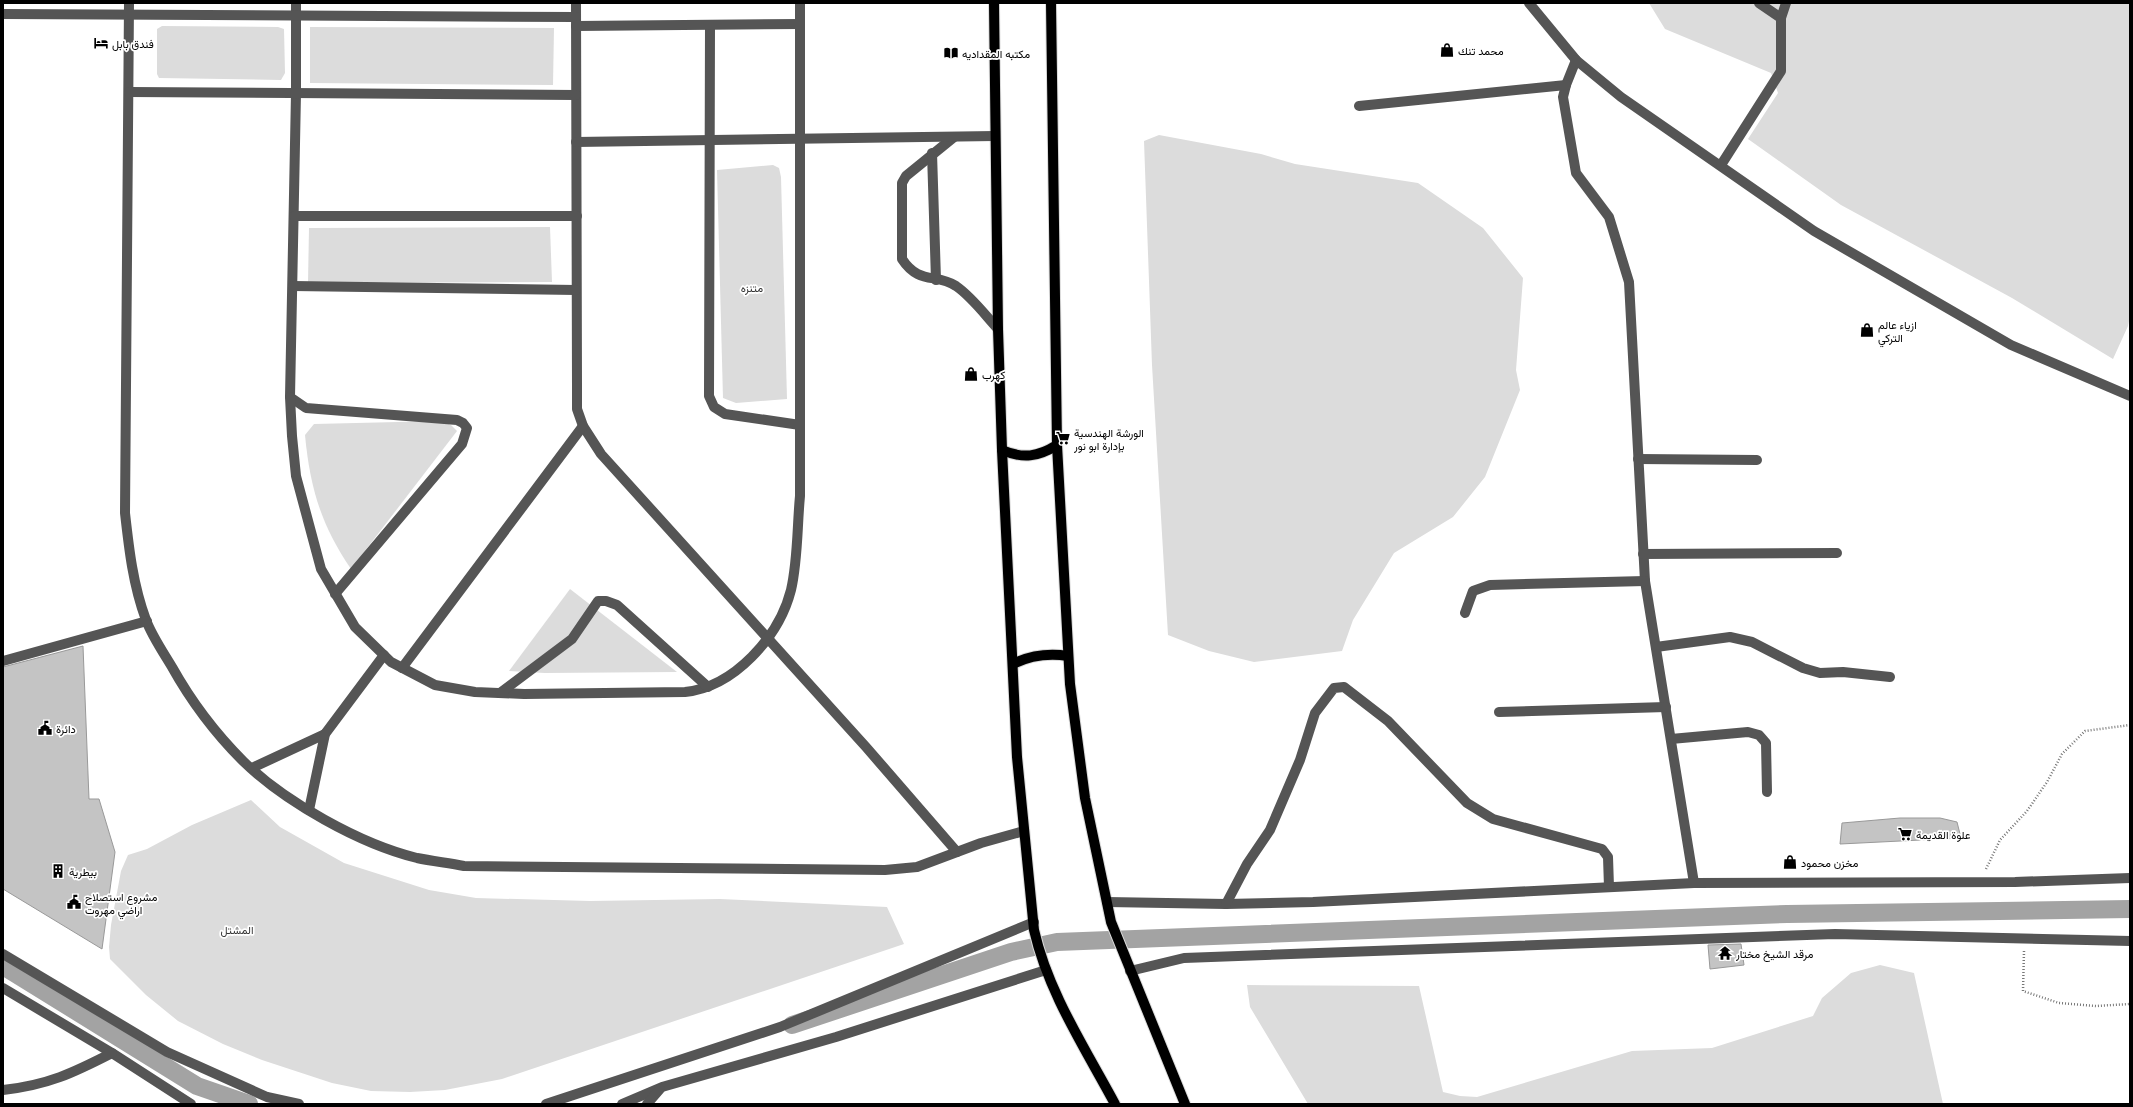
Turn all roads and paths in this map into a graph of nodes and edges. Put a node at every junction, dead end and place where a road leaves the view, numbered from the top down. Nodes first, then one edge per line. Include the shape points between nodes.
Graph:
1 (129, 3) edge
2 (296, 3) edge
3 (576, 3) edge
4 (800, 3) edge
5 (994, 3) edge
6 (1051, 3) edge
7 (1529, 3) edge
8 (1759, 3) edge
9 (1786, 3) edge
10 (3, 14) edge
11 (129, 16) junction
12 (296, 16) junction
13 (1781, 18) junction
14 (576, 22) junction
15 (800, 24) junction
16 (710, 25) junction
17 (1576, 60) junction
18 (1566, 85) junction
19 (129, 92) junction
20 (296, 93) junction
21 (576, 95) junction
22 (1359, 106) dead end
23 (995, 136) junction
24 (954, 137) junction
25 (801, 139) junction
26 (710, 140) junction
27 (576, 142) junction
28 (932, 153) junction
29 (1721, 165) junction
30 (294, 216) junction
31 (577, 216) junction
32 (936, 280) junction
33 (292, 286) junction
34 (576, 290) junction
35 (998, 329) junction
36 (2130, 396) edge
37 (290, 397) junction
38 (800, 425) junction
39 (583, 426) junction
40 (1057, 445) junction
41 (1002, 450) junction
42 (1638, 459) junction
43 (1757, 460) dead end
44 (1837, 552) dead end
45 (1643, 554) junction
46 (1645, 582) junction
47 (335, 594) junction
48 (1465, 613) dead end
49 (146, 621) junction
50 (767, 638) junction
51 (1656, 647) junction
52 (384, 655) junction
53 (1068, 656) junction
54 (3, 660) edge
55 (1013, 664) junction
56 (402, 668) junction
57 (1890, 677) dead end
58 (708, 687) junction
59 (500, 693) junction
60 (1666, 707) junction
61 (1499, 712) dead end
62 (2130, 725) edge
63 (325, 734) junction
64 (1671, 739) junction
65 (252, 768) junction
66 (1767, 792) dead end
67 (309, 810) junction
68 (1024, 831) junction
69 (957, 852) junction
70 (2130, 878) edge
71 (1980, 882) junction
72 (1694, 883) junction
73 (1609, 887) junction
74 (1107, 902) junction
75 (1226, 904) junction
76 (1034, 926) junction
77 (2024, 939) junction
78 (2130, 941) edge
79 (3, 954) edge
80 (1046, 970) junction
81 (1130, 971) junction
82 (3, 988) edge
83 (2130, 1004) edge
84 (112, 1053) junction
85 (662, 1087) junction
86 (3, 1090) edge
87 (186, 1103) edge
88 (299, 1104) edge
89 (546, 1104) edge
90 (622, 1104) edge
91 (647, 1104) edge
92 (1115, 1104) edge
93 (1185, 1104) edge

1 - 11 street
2 - 12 street
3 - 14 street
4 - 15 street
5 - 23 main road
6 - 40 main road
7 - 17 street
8 - 13 street
9 - 13 street
10 - 11 street
11 - 12 street
11 - 19 street
12 - 14 street
12 - 20 street
13 - 29 street via 1782,71
14 - 16 street
14 - 21 street
15 - 16 street
15 - 25 street
16 - 26 street
17 - 18 street
17 - 29 street via 1621,97
18 - 22 street
18 - 42 street via 1565,109 1576,173 1608,217 1629,282
19 - 20 street
19 - 49 street via 125,513 129,552
20 - 21 street
20 - 30 street
21 - 27 street
23 - 24 street
23 - 35 main road
24 - 25 street
24 - 28 street
25 - 26 street
25 - 38 street
26 - 27 street
26 - 38 street via 709,396 714,407 725,414
27 - 31 street
28 - 32 street
28 - 32 street via 906,176 902,183 902,259 916,274
29 - 36 street via 1814,231 2011,345
30 - 31 street
30 - 33 street
31 - 34 street
32 - 35 street via 954,285 964,292
33 - 34 street
33 - 37 street
34 - 39 street via 577,409
35 - 41 main road
37 - 47 street via 296,476 321,569
37 - 47 street via 306,408 456,420 467,428 462,444
38 - 50 street via 800,496 794,575 786,606
39 - 50 street via 601,454
39 - 56 street
40 - 41 main road via 1030,456 1013,455
40 - 53 main road
41 - 55 main road
42 - 43 street
42 - 45 street
44 - 45 street
45 - 46 street
46 - 48 street via 1490,585 1473,591
46 - 51 street
47 - 52 street via 355,627
49 - 54 street
49 - 65 street via 184,689 210,723
50 - 58 street via 749,659 723,680
50 - 69 street
51 - 57 street via 1730,637 1752,642 1803,668 1820,673 1843,672
51 - 60 street
52 - 56 street
52 - 63 street
53 - 55 main road via 1034,656
53 - 74 main road via 1085,798
55 - 68 main road
56 - 59 street via 435,685 475,692
58 - 59 street via 685,692
58 - 59 street via 617,605 598,601 572,639
60 - 61 street
60 - 64 street
62 - 71 path via 2085,731 2062,754 2027,811 2000,840
63 - 65 street
63 - 67 street
64 - 66 street via 1748,732 1759,735 1766,743
64 - 72 street
65 - 67 street
67 - 69 street via 371,842 416,858 464,866 885,870 917,867
68 - 69 street
68 - 76 main road
70 - 71 street
71 - 72 street
72 - 73 street
73 - 75 street
73 - 75 street via 1608,857 1602,848 1493,819 1467,803 1388,721 1344,687 1334,688 1315,713 1300,760 1270,830 1247,864
74 - 75 street
74 - 81 main road via 1111,922
76 - 80 main road via 1040,957
76 - 89 street via 780,1027
77 - 78 street
77 - 81 street via 1811,935 1184,958
77 - 83 path via 2023,991 2059,1003 2096,1006
79 - 88 street via 167,1052 267,1097
80 - 85 street via 836,1037
80 - 92 main road
81 - 93 main road
82 - 84 street
84 - 86 street via 70,1075 31,1087
84 - 87 street
85 - 90 street
85 - 91 street

